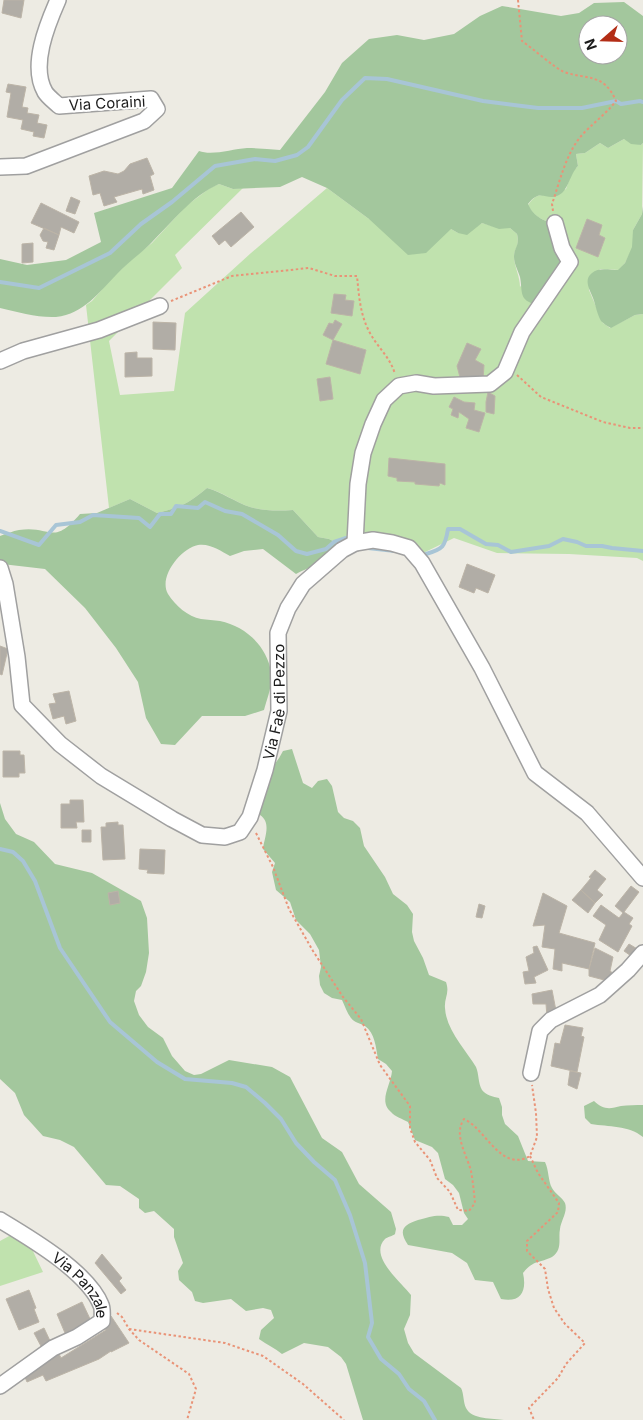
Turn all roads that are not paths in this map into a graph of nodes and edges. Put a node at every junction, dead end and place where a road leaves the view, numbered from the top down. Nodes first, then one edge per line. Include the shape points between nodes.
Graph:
1 (58, 0) edge
2 (0, 167) edge
3 (555, 223) road end
4 (160, 306) road end
5 (0, 361) edge
6 (355, 543) junction
7 (0, 568) edge
8 (643, 878) edge
9 (643, 953) edge
10 (531, 1073) road end
11 (0, 1220) edge
12 (0, 1386) edge

1 - 2 street, Via Coraini via 40,51 40,73 45,92 60,106 151,99 156,109 144,121 26,166
3 - 6 street via 570,262 522,332 505,372 490,384 434,386 416,383 399,386 384,400 363,453
4 - 5 street via 99,330
6 - 7 street, Via Faè di Pezzo via 342,550 304,584 288,608 278,633 279,711 265,770 250,817 240,832 225,837 202,835 101,776 60,744 22,705 17,658
6 - 8 street, Via Faè di Pezzo via 373,540 392,543 408,548 422,563 482,668 536,773 587,813
9 - 10 street via 600,995 551,1020 540,1031
11 - 12 street, Via Panzale via 41,1244 62,1261 89,1285 102,1306 102,1321 53,1348

